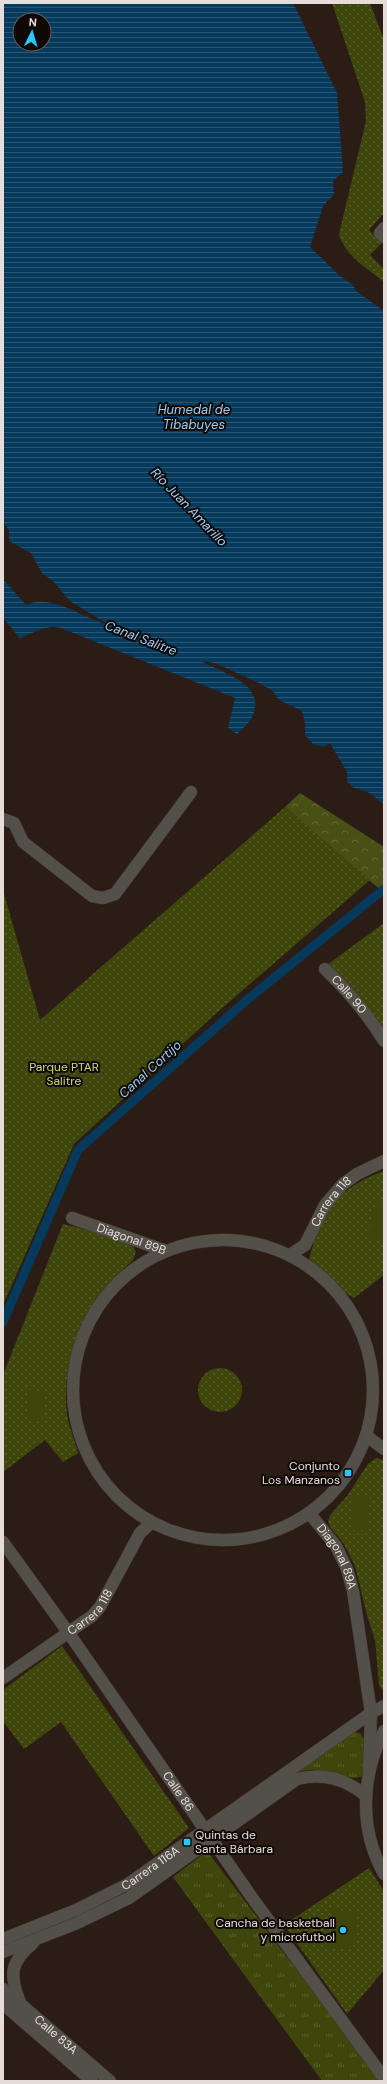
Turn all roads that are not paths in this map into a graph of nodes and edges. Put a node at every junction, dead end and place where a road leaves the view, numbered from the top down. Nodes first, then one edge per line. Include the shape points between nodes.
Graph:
1 (191, 792) dead end
2 (3, 819) edge
3 (325, 969) dead end
4 (384, 1041) edge
5 (384, 1161) edge
6 (72, 1218) dead end
7 (166, 1251) junction
8 (290, 1255) junction
9 (368, 1437) junction
10 (384, 1449) edge
11 (310, 1514) junction
12 (152, 1524) junction
13 (3, 1542) edge
14 (68, 1632) junction
15 (3, 1678) edge
16 (384, 1706) edge
17 (371, 1712) junction
18 (384, 1725) edge
19 (384, 1731) edge
20 (369, 1769) junction
21 (365, 1795) junction
22 (209, 1833) junction
23 (384, 1874) edge
24 (38, 1938) junction
25 (3, 1939) edge
26 (3, 1952) edge
27 (3, 1988) edge
28 (3, 2004) edge
29 (22, 2005) junction
30 (91, 2075) edge
31 (384, 2078) edge
32 (110, 2081) edge

1 - 2 street via 115,894 103,898 92,896 24,842 14,824
3 - 4 street, Calle 90 via 365,1011
5 - 8 street, Carrera 118 via 343,1184 325,1205 305,1245
6 - 7 street, Diagonal 89B
7 - 8 street, Diagonal 89B via 197,1242 229,1240 260,1244
7 - 12 street, Diagonal 89A via 143,1263 122,1279 104,1298 88,1323 77,1351 72,1384 74,1418 84,1450 97,1474 124,1505
8 - 9 street, Diagonal 89B via 325,1280 345,1301 363,1332 373,1378 375,1402
9 - 10 street
9 - 11 street, Diagonal 89B via 343,1480
11 - 12 street, Diagonal 89A via 281,1529 249,1538 216,1540 183,1536
11 - 17 street, Diagonal 89A via 336,1546 347,1569 354,1598
12 - 14 street, Carrera 118 via 140,1534 100,1606 92,1616
13 - 14 street, Calle 86
14 - 15 street, Carrera 118
14 - 22 street, Calle 86
16 - 17 street, Carrera 116A
17 - 18 street via 375,1720
17 - 20 street, Diagonal 89A
17 - 22 street, Carrera 116A
19 - 20 street, Diagonal 89A
20 - 21 street, Diagonal 89A
21 - 22 street, Carrera 116A via 339,1779 322,1776 297,1779
21 - 23 street, Diagonal 89A via 367,1826 373,1850
22 - 24 street, Carrera 116A via 129,1898 100,1913
22 - 25 street, Carrera 116A via 107,1896
22 - 31 street, Calle 86 via 253,1899
24 - 26 street, Carrera 116A
24 - 29 street via 16,1960 13,1972 15,1990
27 - 29 street, Calle 83A
28 - 30 street, Calle 83A
29 - 30 street, Calle 83A
30 - 32 street, Calle 83A

